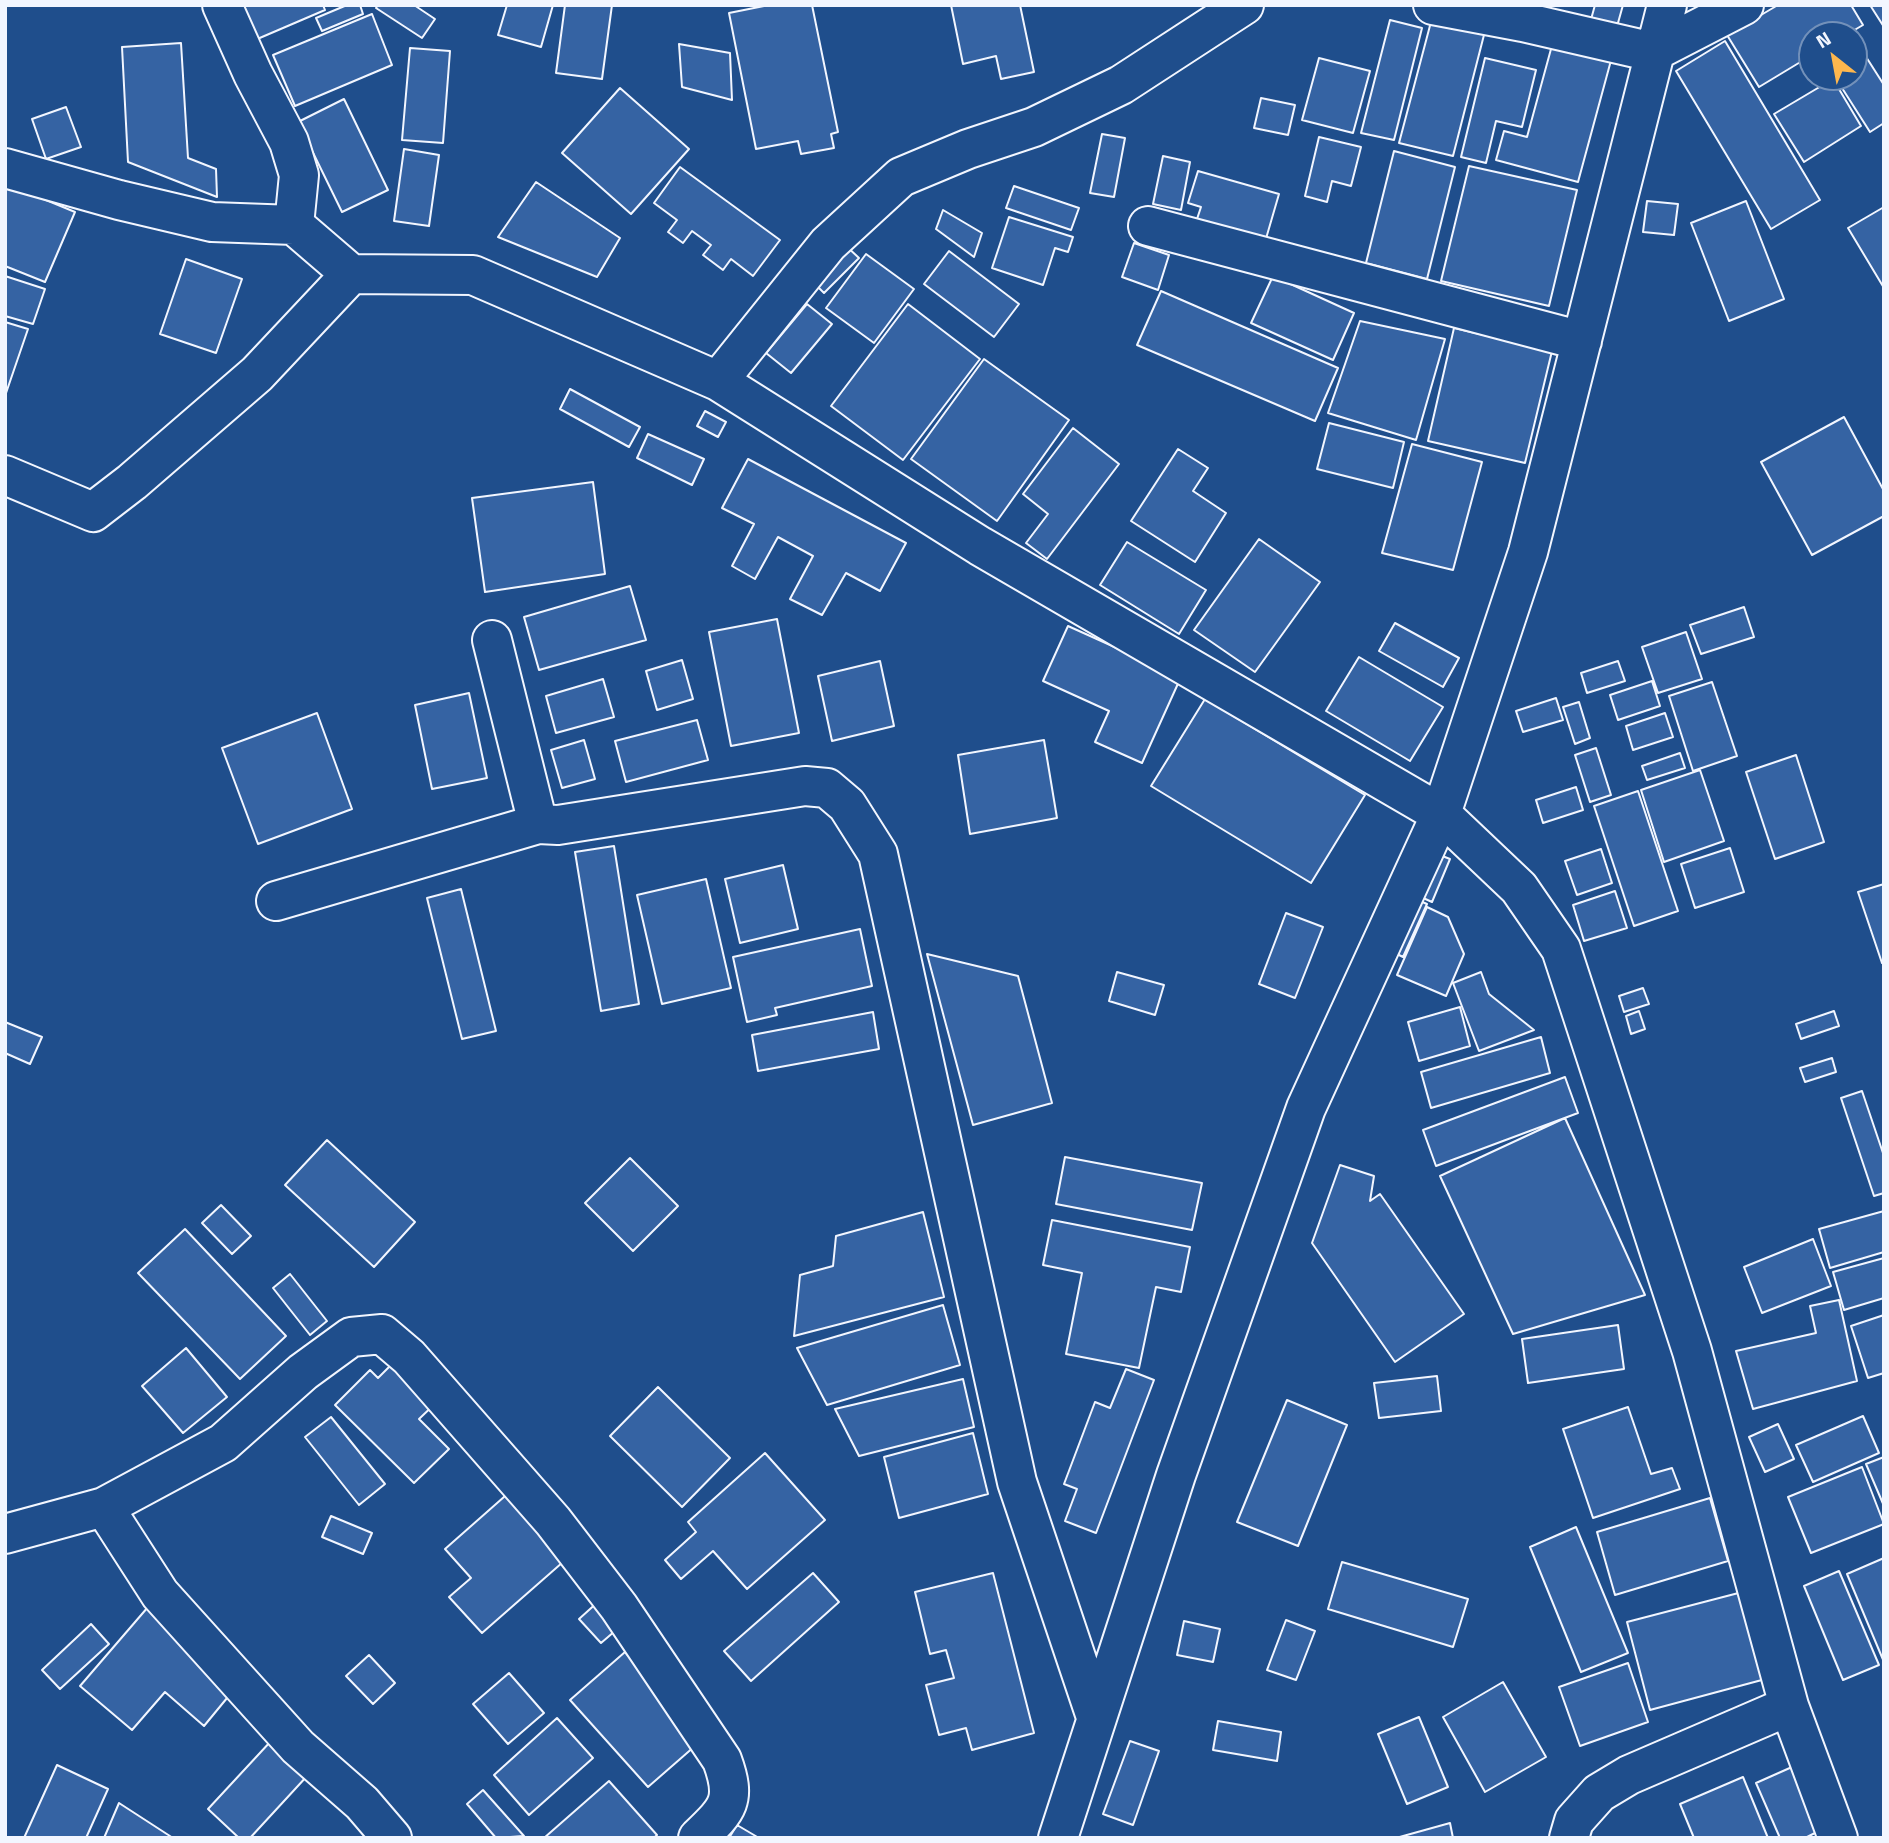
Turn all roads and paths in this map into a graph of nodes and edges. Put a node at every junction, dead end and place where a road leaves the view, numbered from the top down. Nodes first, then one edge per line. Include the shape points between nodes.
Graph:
1 (222, 5) edge
2 (1244, 5) edge
3 (1433, 5) edge
4 (1667, 5) edge
5 (1744, 5) edge
6 (1653, 52) junction
7 (5, 168) edge
8 (294, 225) junction
9 (1148, 226) dead end
10 (351, 274) junction
11 (1582, 341) junction
12 (718, 382) junction
13 (5, 475) edge
14 (492, 640) dead end
15 (1441, 814) junction
16 (538, 824) junction
17 (276, 901) dead end
18 (104, 1507) junction
19 (5, 1534) edge
20 (1789, 1706) junction
21 (1096, 1717) junction
22 (392, 1838) edge
23 (698, 1838) edge
24 (1058, 1838) edge
25 (1569, 1838) edge
26 (1838, 1838) edge

1 - 8 street via 289,142 299,175
2 - 12 street via 1121,85 1034,127 901,177 828,244
3 - 6 street
4 - 6 street
5 - 6 street
6 - 11 street
7 - 8 street via 212,222
8 - 10 street
9 - 11 street
10 - 12 street via 474,275
10 - 13 street via 257,374 93,512
11 - 15 street via 1528,552
12 - 15 street via 980,546
14 - 16 street
15 - 20 street via 1519,888 1562,949 1692,1351
15 - 21 street via 1306,1108
16 - 17 street
16 - 21 street via 558,825 805,786 827,788 847,805 872,844 878,854 1017,1482
18 - 19 street
18 - 22 street via 160,1594 298,1747 362,1802
18 - 23 street via 223,1443 303,1372 351,1337 382,1334 409,1357 553,1521 619,1607 722,1760 730,1798 718,1819
20 - 25 street via 1629,1775 1599,1793 1574,1821
20 - 26 street
21 - 24 street

